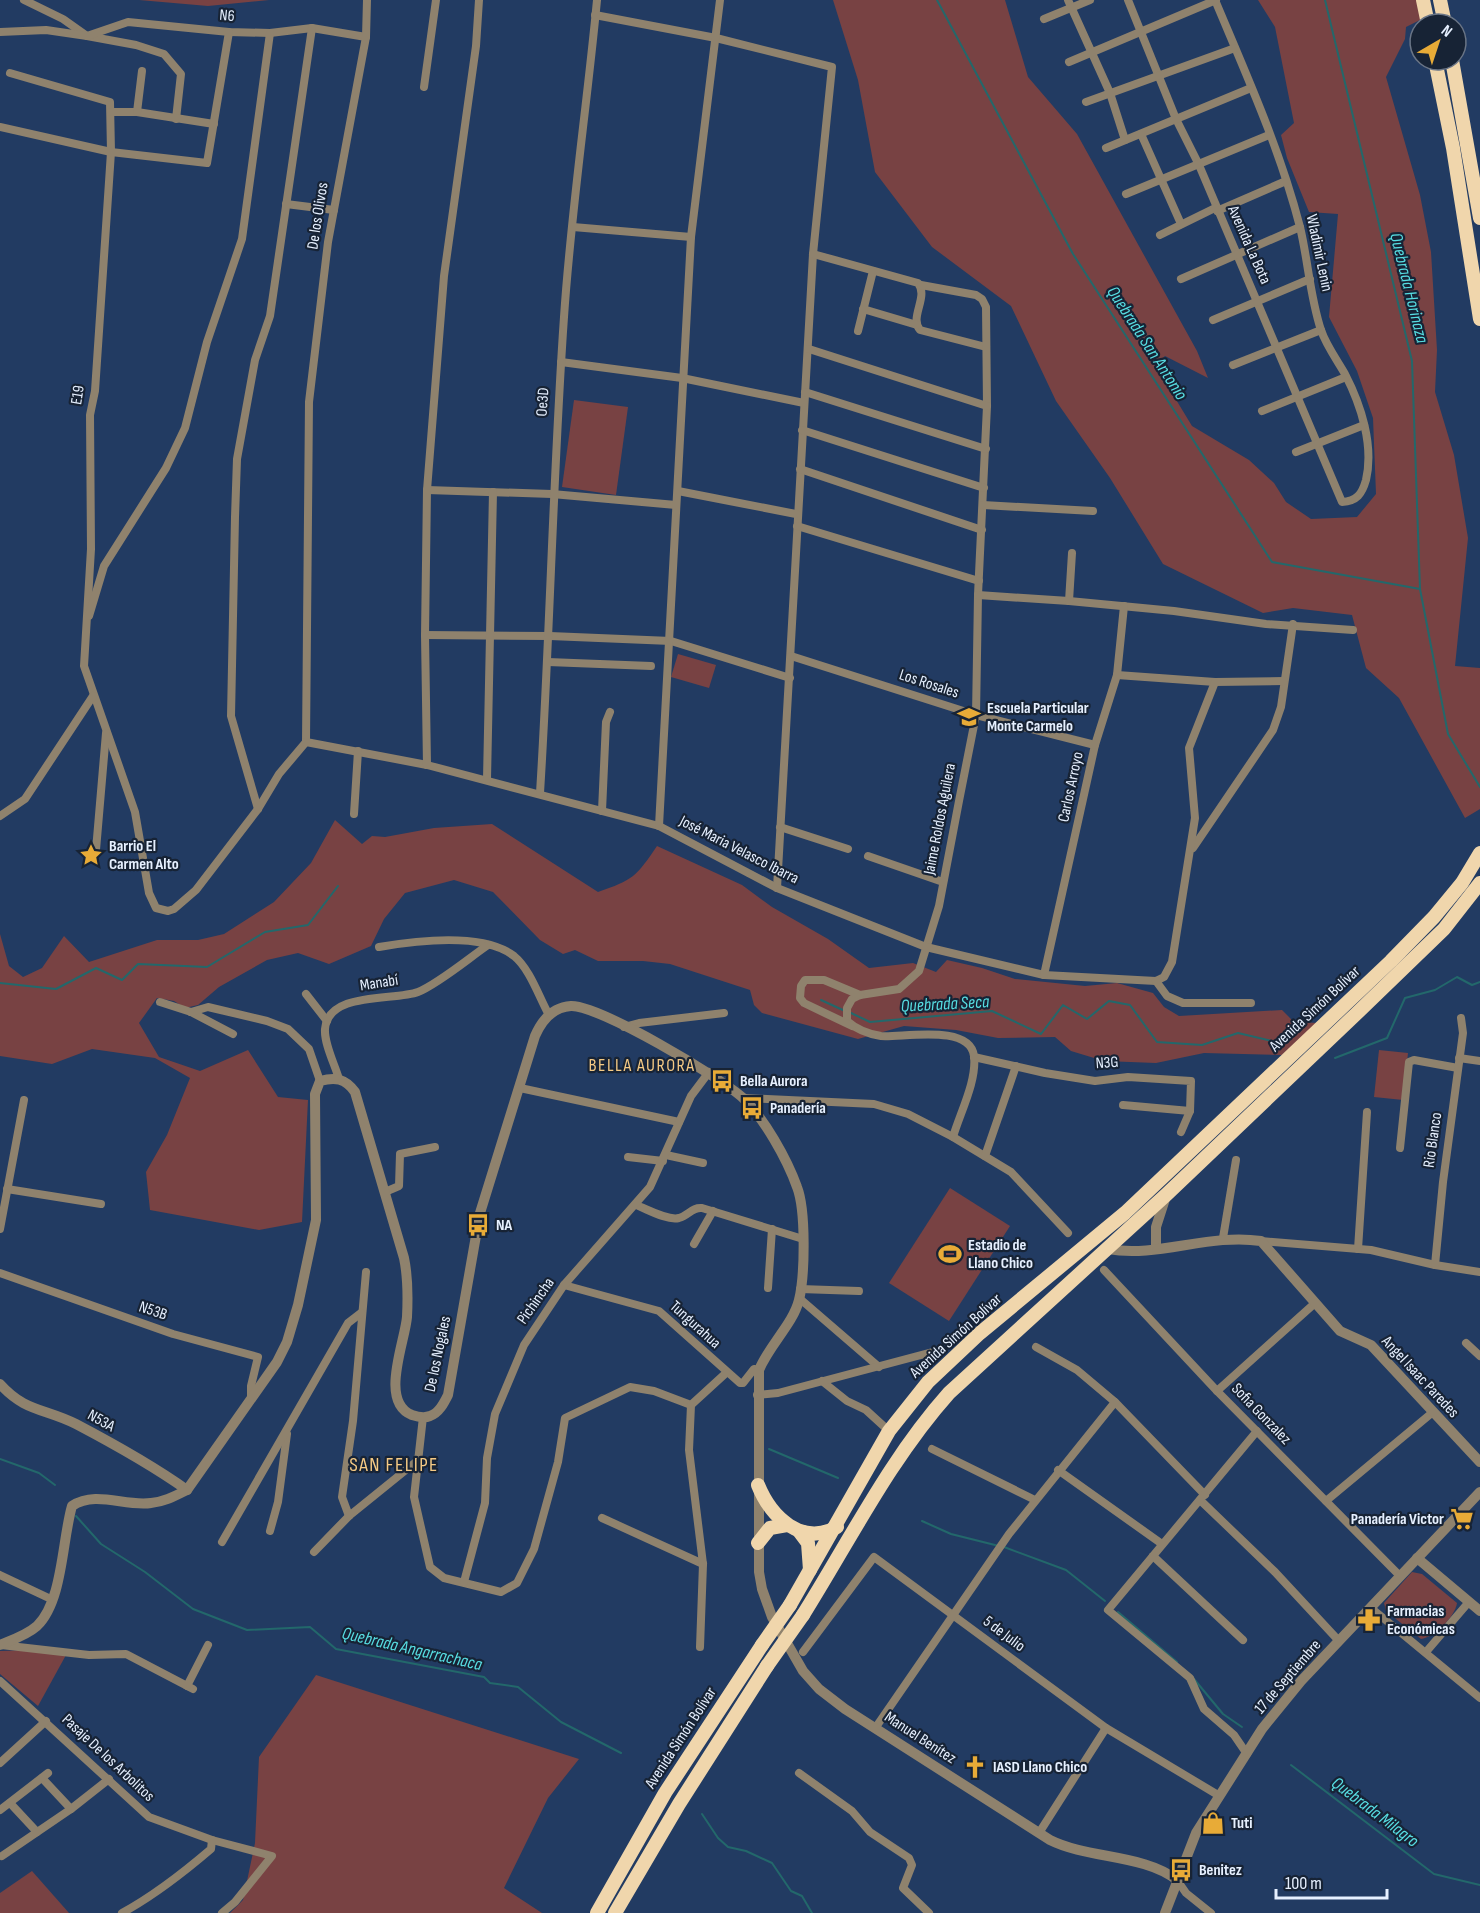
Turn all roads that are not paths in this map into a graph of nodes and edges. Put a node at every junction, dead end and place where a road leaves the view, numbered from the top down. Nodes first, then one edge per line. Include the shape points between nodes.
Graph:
1 (24, 0) edge
2 (367, 0) edge
3 (436, 0) edge
4 (479, 0) edge
5 (597, 0) edge
6 (720, 0) edge
7 (1090, 0) edge
8 (1128, 0) edge
9 (1215, 0) edge
10 (1069, 4) edge
11 (595, 15) junction
12 (1044, 19) dead end
13 (312, 28) junction
14 (0, 32) edge
15 (229, 32) junction
16 (1141, 32) junction
17 (270, 33) junction
18 (87, 36) junction
19 (366, 37) junction
20 (716, 38) junction
21 (1235, 48) junction
22 (1091, 53) junction
23 (1069, 62) dead end
24 (142, 70) dead end
25 (1437, 72) edge
26 (1454, 72) edge
27 (10, 73) dead end
28 (1159, 74) junction
29 (424, 87) dead end
30 (1251, 88) junction
31 (1110, 93) junction
32 (1086, 102) dead end
33 (111, 112) junction
34 (137, 112) junction
35 (176, 119) junction
36 (1176, 119) junction
37 (214, 124) junction
38 (0, 127) edge
39 (1141, 134) junction
40 (1269, 135) junction
41 (1125, 140) junction
42 (1106, 148) dead end
43 (111, 152) junction
44 (1198, 165) junction
45 (1161, 180) junction
46 (1286, 181) junction
47 (1126, 194) dead end
48 (286, 204) junction
49 (1216, 209) junction
50 (334, 210) junction
51 (1480, 218) edge
52 (1181, 224) junction
53 (573, 227) junction
54 (1300, 227) junction
55 (1160, 235) dead end
56 (691, 237) junction
57 (813, 254) junction
58 (1237, 255) junction
59 (873, 271) junction
60 (1181, 279) dead end
61 (1310, 279) junction
62 (921, 285) junction
63 (1258, 302) junction
64 (863, 309) junction
65 (1480, 319) edge
66 (1213, 320) dead end
67 (917, 325) junction
68 (1321, 330) junction
69 (858, 331) dead end
70 (986, 347) junction
71 (1276, 348) junction
72 (809, 349) junction
73 (561, 362) junction
74 (1233, 365) dead end
75 (682, 378) junction
76 (1346, 378) junction
77 (805, 392) junction
78 (1297, 396) junction
79 (804, 403) junction
80 (987, 406) junction
81 (1262, 411) dead end
82 (1364, 425) junction
83 (802, 430) junction
84 (1317, 444) junction
85 (986, 449) junction
86 (1296, 452) dead end
87 (800, 468) junction
88 (984, 488) junction
89 (427, 490) junction
90 (678, 491) junction
91 (493, 492) junction
92 (552, 494) junction
93 (1342, 502) joint
94 (676, 505) junction
95 (983, 505) junction
96 (1093, 511) dead end
97 (796, 514) junction
98 (797, 526) junction
99 (982, 530) junction
100 (1072, 553) dead end
101 (979, 581) junction
102 (978, 595) junction
103 (1069, 601) junction
104 (1124, 606) junction
105 (1293, 624) junction
106 (1353, 630) dead end
107 (85, 631) junction
108 (425, 635) junction
109 (490, 636) junction
110 (550, 636) junction
111 (671, 641) junction
112 (791, 656) junction
113 (548, 662) junction
114 (651, 666) dead end
115 (1118, 675) junction
116 (790, 678) junction
117 (1284, 681) junction
118 (1215, 682) junction
119 (93, 696) junction
120 (610, 712) dead end
121 (976, 715) junction
122 (106, 732) junction
123 (306, 742) junction
124 (1095, 745) junction
125 (358, 751) junction
126 (427, 765) junction
127 (487, 779) junction
128 (540, 793) junction
129 (258, 809) junction
130 (602, 810) junction
131 (354, 814) dead end
132 (0, 816) edge
133 (659, 826) junction
134 (780, 827) junction
135 (848, 849) dead end
136 (96, 850) dead end
137 (1191, 851) junction
138 (1480, 853) edge
139 (868, 856) dead end
140 (943, 882) junction
141 (1480, 883) edge
142 (777, 888) junction
143 (488, 945) junction
144 (378, 947) dead end
145 (926, 947) junction
146 (1044, 975) junction
147 (1156, 981) junction
148 (306, 994) dead end
149 (860, 995) junction
150 (160, 1002) dead end
151 (1251, 1003) dead end
152 (191, 1012) junction
153 (724, 1013) dead end
154 (549, 1015) junction
155 (1461, 1018) dead end
156 (327, 1021) junction
157 (853, 1026) junction
158 (624, 1027) junction
159 (233, 1034) dead end
160 (974, 1057) junction
161 (1480, 1061) edge
162 (1458, 1063) junction
163 (1016, 1066) junction
164 (709, 1072) junction
165 (339, 1079) junction
166 (320, 1081) junction
167 (520, 1088) junction
168 (743, 1098) junction
169 (24, 1100) dead end
170 (1123, 1105) dead end
171 (1190, 1111) junction
172 (1367, 1112) dead end
173 (679, 1122) junction
174 (1181, 1132) dead end
175 (952, 1137) junction
176 (435, 1147) dead end
177 (1400, 1148) dead end
178 (985, 1156) junction
179 (628, 1157) dead end
180 (665, 1158) junction
181 (1236, 1160) dead end
182 (704, 1163) dead end
183 (8, 1189) junction
184 (385, 1192) junction
185 (1167, 1194) junction
186 (101, 1204) dead end
187 (636, 1205) junction
188 (713, 1211) junction
189 (0, 1229) edge
190 (772, 1229) junction
191 (1068, 1233) dead end
192 (1223, 1238) junction
193 (803, 1239) junction
194 (1261, 1241) junction
195 (694, 1244) dead end
196 (1156, 1248) junction
197 (1107, 1249) junction
198 (1358, 1249) junction
199 (1435, 1265) junction
200 (1104, 1270) dead end
201 (366, 1272) dead end
202 (1480, 1272) edge
203 (0, 1273) edge
204 (564, 1286) junction
205 (768, 1288) dead end
206 (859, 1291) dead end
207 (800, 1294) junction
208 (1314, 1304) junction
209 (361, 1313) junction
210 (1466, 1342) dead end
211 (1036, 1347) dead end
212 (940, 1350) dead end
213 (1480, 1356) edge
214 (879, 1367) junction
215 (759, 1370) junction
216 (726, 1373) junction
217 (822, 1381) junction
218 (0, 1384) edge
219 (1217, 1391) junction
220 (757, 1395) junction
221 (251, 1397) junction
222 (1115, 1402) junction
223 (690, 1405) junction
224 (1433, 1412) junction
225 (423, 1417) junction
226 (288, 1428) junction
227 (889, 1431) junction
228 (1257, 1431) junction
229 (932, 1449) dead end
230 (417, 1461) junction
231 (1480, 1462) edge
232 (1058, 1470) junction
233 (758, 1485) junction
234 (187, 1490) junction
235 (1480, 1492) edge
236 (1202, 1497) junction
237 (1035, 1500) junction
238 (1326, 1501) junction
239 (349, 1516) junction
240 (602, 1518) dead end
241 (837, 1527) junction
242 (793, 1528) junction
243 (270, 1530) dead end
244 (222, 1542) dead end
245 (758, 1543) junction
246 (1162, 1544) junction
247 (314, 1552) dead end
248 (1153, 1556) junction
249 (1417, 1557) junction
250 (703, 1564) junction
251 (810, 1574) junction
252 (0, 1575) edge
253 (1400, 1576) junction
254 (464, 1582) junction
255 (53, 1600) junction
256 (1468, 1603) junction
257 (1371, 1608) junction
258 (1480, 1611) edge
259 (954, 1615) junction
260 (1243, 1640) dead end
261 (1339, 1641) junction
262 (0, 1645) edge
263 (208, 1645) dead end
264 (700, 1647) dead end
265 (803, 1652) dead end
266 (1426, 1652) junction
267 (1, 1685) edge
268 (1480, 1698) edge
269 (46, 1721) junction
270 (876, 1727) junction
271 (1106, 1728) junction
272 (1246, 1754) junction
273 (0, 1763) edge
274 (799, 1773) dead end
275 (109, 1779) junction
276 (1218, 1795) junction
277 (10, 1803) junction
278 (71, 1809) junction
279 (0, 1810) edge
280 (37, 1832) junction
281 (1039, 1833) junction
282 (212, 1840) junction
283 (2, 1856) dead end
284 (1177, 1880) junction
285 (122, 1913) edge
286 (222, 1913) edge
287 (597, 1913) edge
288 (615, 1913) edge
289 (929, 1913) edge
290 (1165, 1913) edge
291 (1211, 1913) edge

1 - 18 street
2 - 19 street, De los Olivos
3 - 29 street
4 - 89 street via 444,276
5 - 11 street, Oe3D
6 - 20 street
7 - 10 street
8 - 16 street, Avenida La Bota
9 - 16 street
9 - 21 street, Wladimir Lenin
10 - 12 street
10 - 22 street
11 - 20 street
11 - 53 street, Oe3D
13 - 17 street, N6
13 - 19 street, N6
13 - 48 street
14 - 18 street via 46,30
15 - 17 street, N6
15 - 18 street, N6 via 128,22
15 - 37 street
16 - 22 street
16 - 28 street, Avenida La Bota
17 - 107 street via 242,239 207,342 185,428 166,468 104,566
18 - 35 street via 153,49 169,58 182,81
19 - 50 street, De los Olivos
20 - 56 street
20 - 57 street via 832,67
21 - 28 street
21 - 30 street, Wladimir Lenin
22 - 23 street
22 - 31 street
24 - 34 street
25 - 65 highway
26 - 51 highway
27 - 33 street, E19 via 106,100
28 - 31 street
28 - 36 street, Avenida La Bota
30 - 36 street
30 - 40 street, Wladimir Lenin
31 - 32 street
31 - 41 street
33 - 34 street
33 - 43 street, E19
34 - 35 street
35 - 37 street
36 - 39 street
36 - 44 street, Avenida La Bota
37 - 43 street via 207,163
38 - 43 street
39 - 41 street
39 - 45 street
40 - 44 street
40 - 46 street, Wladimir Lenin
41 - 42 street
43 - 107 street, E19 via 90,415 91,549
44 - 45 street
44 - 49 street, Avenida La Bota
45 - 47 street
45 - 52 street
46 - 49 street
46 - 54 street, Wladimir Lenin
48 - 50 street
48 - 129 street via 270,316 255,360 237,459 231,716
49 - 52 street
49 - 58 street, Avenida La Bota
50 - 123 street, De los Olivos via 309,402
52 - 55 street
53 - 56 street
53 - 73 street, Oe3D
54 - 58 street
54 - 61 street, Wladimir Lenin
56 - 75 street
57 - 59 street
57 - 72 street
58 - 60 street
58 - 63 street, Avenida La Bota
59 - 62 street
59 - 64 street
61 - 63 street
61 - 68 street, Wladimir Lenin
62 - 67 street
62 - 70 street, Jaime Roldos Aguilera via 982,298 986,307
63 - 66 street
63 - 71 street, Avenida La Bota
64 - 67 street
64 - 69 street
67 - 70 street via 926,333
68 - 71 street
68 - 76 street, Wladimir Lenin
70 - 80 street, Jaime Roldos Aguilera
71 - 74 street
71 - 78 street, Avenida La Bota
72 - 77 street
72 - 80 street
73 - 75 street
73 - 92 street, Oe3D
75 - 79 street
75 - 90 street
76 - 78 street
76 - 82 street, Wladimir Lenin
77 - 79 street
77 - 85 street
78 - 81 street
78 - 84 street, Avenida La Bota
79 - 83 street
80 - 85 street, Jaime Roldos Aguilera
82 - 84 street
82 - 93 street, Wladimir Lenin via 1368,451 1364,488 1356,499
83 - 87 street
83 - 88 street
84 - 86 street
84 - 93 street, Avenida La Bota
85 - 88 street, Jaime Roldos Aguilera
87 - 97 street
87 - 99 street
88 - 95 street, Jaime Roldos Aguilera
89 - 91 street
89 - 108 street
90 - 94 street
90 - 97 street
91 - 92 street
91 - 109 street
92 - 94 street
92 - 110 street, Oe3D
94 - 111 street
95 - 96 street
95 - 99 street, Jaime Roldos Aguilera
97 - 98 street
98 - 101 street
98 - 112 street
99 - 101 street, Jaime Roldos Aguilera
100 - 103 street
101 - 102 street, Jaime Roldos Aguilera
102 - 103 street
102 - 121 street, Jaime Roldos Aguilera
103 - 104 street
104 - 105 street
104 - 115 street, Carlos Arroyo
105 - 106 street
105 - 117 street
107 - 119 street, E19 via 84,666
108 - 109 street
108 - 126 street
109 - 110 street
109 - 127 street
110 - 111 street
110 - 113 street, Oe3D
111 - 116 street
111 - 133 street
112 - 116 street
112 - 121 street, Los Rosales
113 - 114 street
113 - 128 street, Oe3D
115 - 118 street
115 - 124 street, Carlos Arroyo
116 - 134 street
117 - 118 street
117 - 137 street via 1273,730
118 - 137 street via 1189,748 1195,818
119 - 122 street, E19
119 - 132 street via 25,799
120 - 130 street via 606,722
121 - 124 street, Los Rosales
121 - 140 street, Jaime Roldos Aguilera
122 - 129 street, E19 via 135,812 149,893 156,908 168,911 181,906
122 - 136 street
123 - 125 street, José Maria Velasco Ibarra
123 - 129 street via 279,774
124 - 146 street, Carlos Arroyo
125 - 126 street, José Maria Velasco Ibarra
125 - 131 street
126 - 127 street, José Maria Velasco Ibarra
127 - 128 street, José Maria Velasco Ibarra
128 - 130 street, José Maria Velasco Ibarra
130 - 133 street, José Maria Velasco Ibarra
133 - 142 street, José Maria Velasco Ibarra
134 - 135 street
134 - 142 street
137 - 147 street via 1172,962 1164,977
138 - 227 highway, Avenida Simón Bolívar via 1434,917 1391,961 1117,1220 954,1355 913,1398
139 - 140 street
140 - 145 street, Jaime Roldos Aguilera
141 - 185 highway, Avenida Simón Bolívar via 1444,929
142 - 145 street, José Maria Velasco Ibarra
143 - 144 street via 422,939
143 - 154 street via 513,955 521,964
143 - 156 street, Manabí via 418,992 359,1000 339,1009
145 - 146 street, José Maria Velasco Ibarra
145 - 149 street, Jaime Roldos Aguilera via 919,971 898,989
146 - 147 street, José Maria Velasco Ibarra
147 - 151 street via 1167,996 1183,1003
148 - 156 street
149 - 157 street via 847,1008 848,1021
149 - 157 street via 824,980 806,980 801,986 800,998 804,1003
150 - 152 street
152 - 159 street
152 - 166 street via 208,1007 288,1029 309,1049
153 - 158 street
154 - 158 street via 567,1007 583,1007
154 - 167 street, De los Nogales via 535,1036
155 - 162 street, Rio Blanco
156 - 165 street via 325,1031
157 - 160 street via 881,1036 950,1036 965,1042
158 - 164 street
160 - 163 street, N3G
160 - 175 street
161 - 162 street
162 - 177 street via 1409,1062
162 - 199 street, Rio Blanco
163 - 171 street, N3G via 1095,1081 1128,1077 1191,1081
163 - 178 street
164 - 168 street
164 - 173 street, Pichincha via 691,1096
165 - 166 street
165 - 184 street via 350,1085 358,1099
166 - 221 street via 315,1094 316,1220 298,1305 282,1353
167 - 173 street
167 - 225 street, De los Nogales via 480,1214 447,1395 437,1412
168 - 175 street via 874,1104 908,1114
168 - 193 street via 794,1180 800,1196
169 - 183 street
170 - 171 street
171 - 174 street, N3G
172 - 198 street
173 - 180 street, Pichincha
175 - 178 street
176 - 184 street via 400,1154 399,1186
178 - 191 street via 1011,1172
179 - 180 street
180 - 182 street
180 - 187 street, Pichincha
181 - 192 street
183 - 186 street
183 - 189 street
184 - 225 street via 407,1282 407,1319 395,1394 406,1412
185 - 196 street via 1156,1227
185 - 197 highway, Avenida Simón Bolívar
187 - 188 street via 673,1218 696,1208
187 - 204 street, Pichincha
188 - 190 street
188 - 195 street
190 - 193 street
190 - 205 street
192 - 194 street
192 - 196 street
193 - 207 street
194 - 198 street
194 - 208 street, Angel Isaac Paredes
196 - 197 street
197 - 288 highway, Avenida Simón Bolívar, bridge via 949,1394 921,1425 679,1804
198 - 199 street
199 - 202 street
200 - 219 street, Sofia Gonzalez
201 - 209 street
203 - 221 street, N53B via 172,1334 258,1357
204 - 216 street, Tungurahua via 659,1311
204 - 254 street, Pichincha via 524,1345 495,1414 487,1458 485,1503
206 - 207 street
207 - 214 street
207 - 215 street via 793,1316 765,1353
208 - 219 street
208 - 224 street, Angel Isaac Paredes via 1343,1334 1371,1345
209 - 226 street via 348,1323
209 - 239 street via 353,1421 342,1497
210 - 213 street
211 - 222 street via 1077,1370
212 - 214 street
214 - 217 street
215 - 216 street via 752,1371 743,1383
215 - 220 street
216 - 223 street
217 - 220 street
217 - 227 street via 866,1410
218 - 234 street, N53A via 16,1401 75,1424
219 - 228 street, Sofia Gonzalez
220 - 233 street
221 - 234 street
222 - 232 street
222 - 236 street
223 - 250 street via 690,1460
223 - 254 street via 654,1390 630,1387 568,1415 534,1549 521,1578 512,1588 501,1592
224 - 231 street, Angel Isaac Paredes
224 - 238 street
225 - 230 street
226 - 243 street via 278,1502
226 - 244 street
227 - 241 highway, Avenida Simón Bolívar
228 - 236 street
228 - 238 street, Sofia Gonzalez
229 - 237 street
230 - 239 street
230 - 254 street via 415,1505 430,1567 437,1575
232 - 237 street
232 - 246 street
233 - 242 highway via 770,1508
233 - 245 street
234 - 255 street via 149,1504 94,1499 72,1506
235 - 249 street, 17 de Septiembre
236 - 246 street
236 - 261 street
237 - 259 street
238 - 253 street, Sofia Gonzalez
239 - 247 street
240 - 250 street
241 - 242 highway via 819,1534
241 - 251 highway, Avenida Simón Bolívar
242 - 245 highway via 770,1528
242 - 251 highway via 808,1543
245 - 270 street, Manuel Benítez via 759,1572 767,1605 803,1671 831,1699
246 - 248 street
248 - 260 street
248 - 272 street via 1108,1611 1190,1678 1207,1713 1234,1734
249 - 253 street, 17 de Septiembre
249 - 256 street
250 - 264 street
251 - 287 highway, Avenida Simón Bolívar, bridge via 665,1793
252 - 255 street
253 - 257 street, 17 de Septiembre
255 - 262 street via 31,1631
256 - 258 street
256 - 266 street
257 - 261 street, 17 de Septiembre
257 - 266 street
259 - 265 street, 5 de Julio via 874,1557
259 - 270 street
259 - 271 street, 5 de Julio
261 - 272 street, 17 de Septiembre via 1294,1689
262 - 263 street via 89,1655 126,1654 190,1688
266 - 268 street
267 - 269 street, Pasaje De los Arbolitos
269 - 273 street
269 - 275 street, Pasaje De los Arbolitos
270 - 281 street, Manuel Benítez
271 - 276 street, 5 de Julio
271 - 281 street
272 - 276 street, 17 de Septiembre
274 - 289 street via 852,1811 870,1832 909,1858 912,1865 903,1888
275 - 278 street
275 - 282 street, Pasaje De los Arbolitos via 156,1821
276 - 284 street, 17 de Septiembre via 1196,1833
277 - 278 street via 45,1776
277 - 279 street
277 - 280 street
278 - 280 street
280 - 283 street
281 - 284 street, Manuel Benítez via 1072,1849 1146,1866
282 - 285 street via 211,1849 179,1876
282 - 286 street, Pasaje De los Arbolitos via 272,1856
284 - 290 street, 17 de Septiembre
284 - 291 street, Manuel Benítez via 1186,1893

